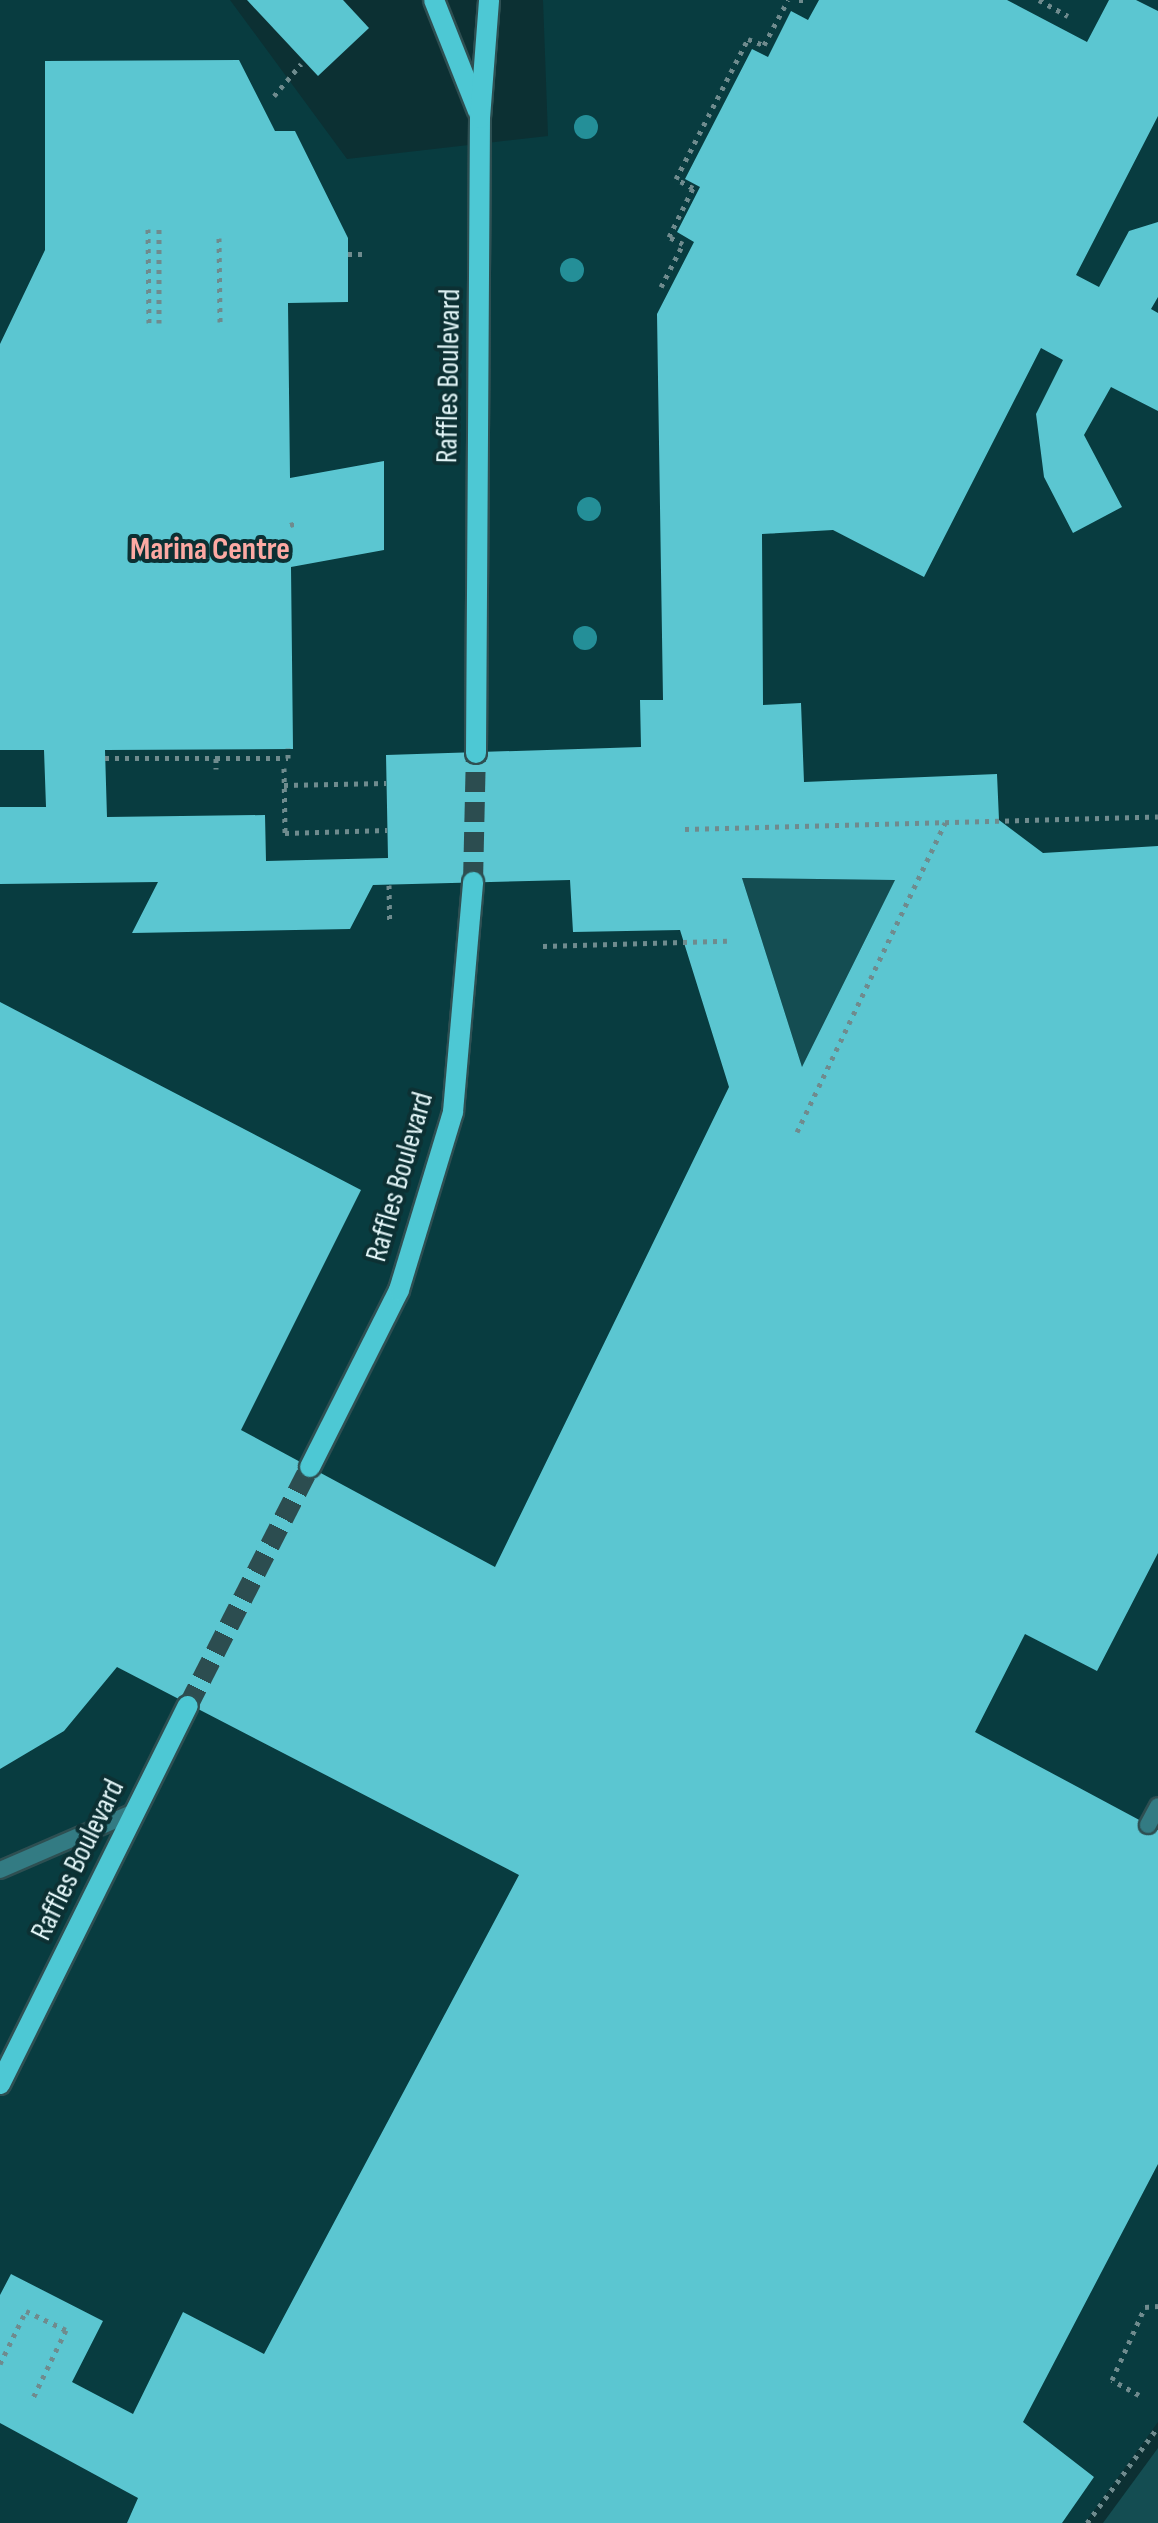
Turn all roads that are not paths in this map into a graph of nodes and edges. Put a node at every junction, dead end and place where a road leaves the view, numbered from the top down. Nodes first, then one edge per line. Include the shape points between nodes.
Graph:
1 (434, 0) edge
2 (489, 0) edge
3 (480, 118) junction
4 (476, 753) tunnel mouth
5 (473, 882) tunnel mouth
6 (310, 1467) tunnel mouth
7 (188, 1706) tunnel mouth
8 (1158, 1806) edge
9 (134, 1812) junction
10 (1148, 1825) dead end
11 (0, 1870) edge
12 (0, 2084) edge

1 - 3 main road
2 - 3 main road, Raffles Boulevard
3 - 4 main road, Raffles Boulevard
5 - 6 main road, Raffles Boulevard via 453,1112 399,1290
7 - 9 main road, Raffles Boulevard
8 - 10 street
9 - 11 street
9 - 12 main road, Raffles Boulevard

